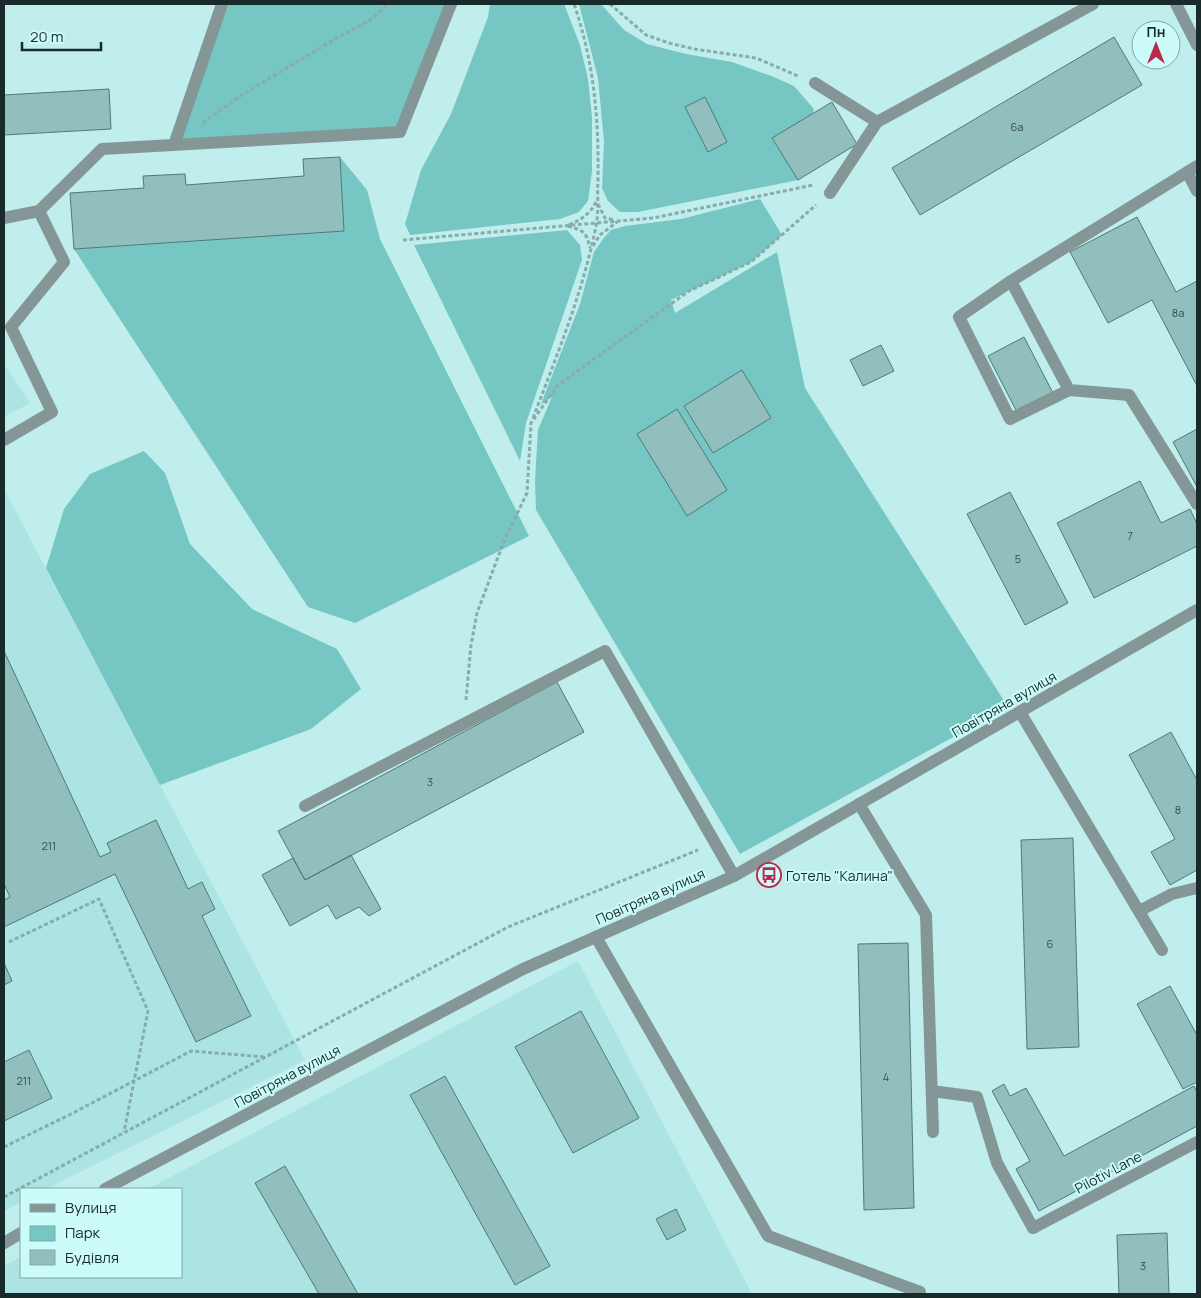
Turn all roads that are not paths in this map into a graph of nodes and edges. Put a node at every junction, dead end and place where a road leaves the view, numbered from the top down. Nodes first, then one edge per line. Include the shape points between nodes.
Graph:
1 (222, 4) edge
2 (451, 4) edge
3 (1094, 4) edge
4 (1176, 4) edge
5 (1197, 46) edge
6 (815, 84) road end
7 (877, 122) junction
8 (174, 145) junction
9 (1192, 169) edge
10 (1197, 191) edge
11 (830, 193) road end
12 (39, 211) junction
13 (4, 218) edge
14 (1011, 280) junction
15 (1069, 390) junction
16 (4, 440) edge
17 (1197, 504) edge
18 (1197, 610) edge
19 (1020, 712) junction
20 (859, 804) junction
21 (304, 806) dead end
22 (734, 876) junction
23 (1197, 888) edge
24 (1138, 911) junction
25 (596, 937) junction
26 (1162, 950) dead end
27 (932, 1092) junction
28 (933, 1132) dead end
29 (1197, 1142) edge
30 (107, 1188) edge
31 (20, 1234) edge
32 (4, 1243) edge
33 (920, 1294) edge

1 - 8 street
2 - 8 street via 400,132
3 - 7 street
4 - 5 street
6 - 7 street
7 - 11 street
8 - 12 street via 102,149
9 - 10 street
9 - 14 street
12 - 13 street
12 - 16 street via 64,262 11,327 52,412
14 - 15 street
14 - 15 street via 959,317 1010,419
15 - 17 street via 1129,395
18 - 19 street, Повітряна вулиця
19 - 20 street, Повітряна вулиця
19 - 24 street
20 - 22 street, Повітряна вулиця
20 - 27 street via 926,915
21 - 22 street via 605,650
22 - 25 street, Повітряна вулиця
23 - 24 street via 1172,894
24 - 26 street
25 - 30 street, Повітряна вулиця via 523,969
25 - 33 street via 768,1236
27 - 28 street
27 - 29 street, Pilotiv Lane via 977,1097 997,1163 1033,1228
31 - 32 street

